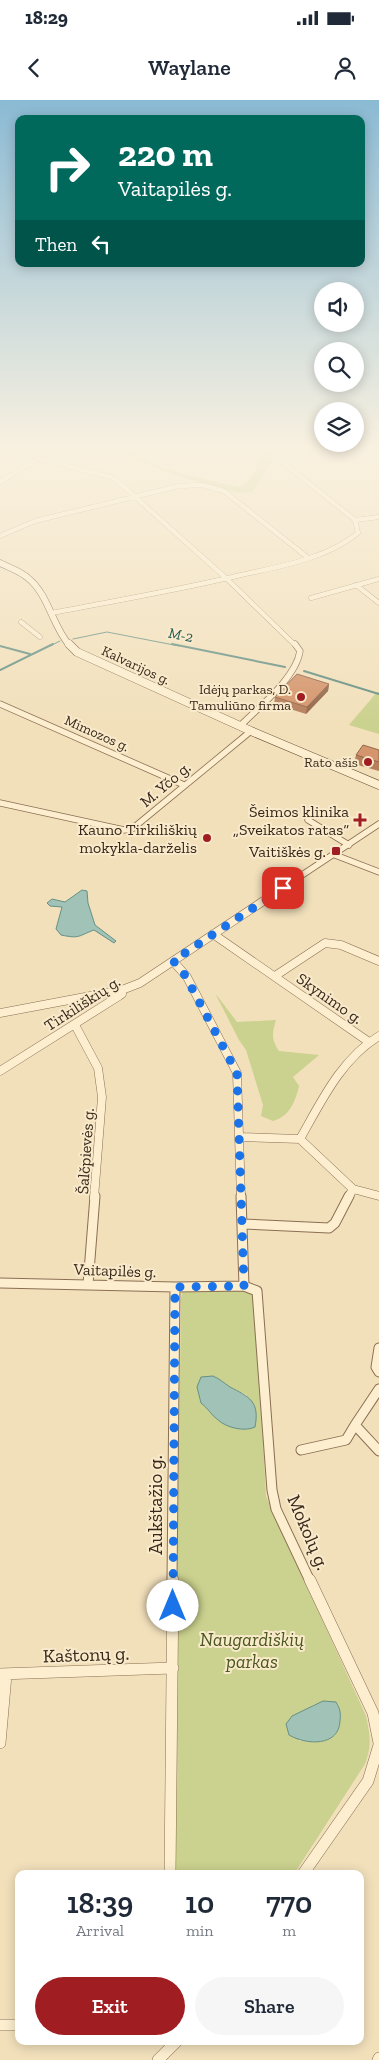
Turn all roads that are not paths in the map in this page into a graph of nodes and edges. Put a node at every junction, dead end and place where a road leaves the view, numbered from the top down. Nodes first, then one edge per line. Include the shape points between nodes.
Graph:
1 (185, 540) edge
2 (286, 540) edge
3 (353, 540) edge
4 (307, 557) junction
5 (0, 563) edge
6 (227, 579) junction
7 (379, 579) edge
8 (356, 585) junction
9 (311, 598) dead end
10 (379, 603) edge
11 (51, 612) junction
12 (21, 622) dead end
13 (40, 637) dead end
14 (0, 704) edge
15 (240, 726) junction
16 (251, 731) junction
17 (184, 785) junction
18 (379, 786) edge
19 (0, 802) edge
20 (308, 820) dead end
21 (379, 824) edge
22 (349, 845) junction
23 (335, 855) junction
24 (379, 872) edge
25 (213, 934) junction
26 (173, 961) junction
27 (379, 961) edge
28 (275, 976) junction
29 (122, 990) junction
30 (0, 1013) edge
31 (74, 1026) junction
32 (379, 1036) edge
33 (369, 1042) junction
34 (0, 1071) edge
35 (240, 1137) junction
36 (300, 1139) junction
37 (353, 1189) junction
38 (379, 1196) edge
39 (243, 1224) junction
40 (0, 1283) edge
41 (88, 1284) junction
42 (244, 1286) junction
43 (175, 1287) junction
44 (257, 1291) joint
45 (379, 1348) edge
46 (379, 1372) edge
47 (379, 1389) edge
48 (355, 1425) junction
49 (301, 1450) dead end
50 (379, 1451) edge
51 (173, 1668) junction
52 (3, 1674) edge
53 (0, 1743) edge
54 (379, 1744) edge
55 (170, 1870) edge
56 (306, 1870) edge
57 (0, 2025) edge
58 (15, 2025) edge
59 (170, 2045) edge
60 (158, 2060) edge

1 - 6 street
2 - 4 street
3 - 4 street
4 - 6 street
5 - 11 main road, Kalvarijos g. via 29,578
6 - 11 street
6 - 15 street via 294,642 301,654 283,681
7 - 8 street
8 - 9 street
8 - 10 street
11 - 15 main road, Kalvarijos g. via 64,641 77,652
12 - 13 street
14 - 17 street, Mimozos g.
15 - 16 main road, Kalvarijos g.
16 - 17 street, M. Yčo g.
16 - 18 main road, Kalvarijos g.
17 - 19 street, M. Yčo g. via 128,830
20 - 22 street
21 - 22 street, Tirkiliškių g.
22 - 23 street, Tirkiliškių g.
23 - 24 street
23 - 25 street, Tirkiliškių g.
25 - 26 street, Tirkiliškių g.
25 - 28 street, Skynimo g.
26 - 29 street, Tirkiliškių g. via 140,983
26 - 35 street via 186,977 237,1073
27 - 28 street, Skynimo g. via 341,945 325,943
28 - 33 street, Skynimo g.
29 - 30 street
29 - 31 street, Tirkiliškių g. via 120,996
31 - 34 street, Tirkiliškių g.
31 - 41 street, Šalčpievės g. via 98,1068 102,1096
32 - 33 street
33 - 36 street via 333,1080
35 - 36 street
35 - 39 street
36 - 37 street
37 - 38 street
37 - 39 street via 335,1224 329,1228
39 - 42 street
40 - 41 street, Vaitapilės g.
41 - 43 street, Vaitapilės g.
42 - 43 street, Vaitapilės g.
42 - 44 street, Vaitapilės g.
43 - 51 street, Aukštažio g.
44 - 54 street, Mokolų g. via 276,1509 373,1713
45 - 46 street via 376,1367
47 - 48 street
48 - 49 street via 346,1440
48 - 50 street
51 - 52 street, Kaštonų g.
51 - 55 street, Aukštažio g.
52 - 53 street
54 - 56 street, Mokolų g. via 368,1780
57 - 58 street
59 - 60 street

